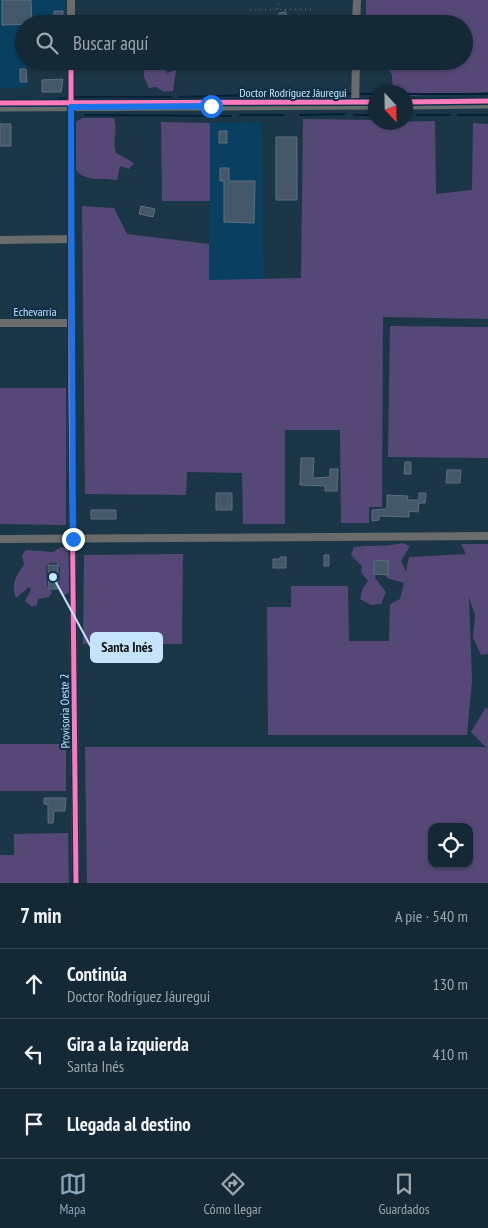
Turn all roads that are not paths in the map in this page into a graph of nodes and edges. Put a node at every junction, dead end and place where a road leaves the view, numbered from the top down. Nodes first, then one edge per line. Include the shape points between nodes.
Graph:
1 (71, 0) edge
2 (357, 0) edge
3 (71, 15) edge
4 (356, 15) edge
5 (71, 70) edge
6 (356, 70) edge
7 (488, 104) edge
8 (355, 105) junction
9 (368, 105) edge
10 (413, 105) edge
11 (0, 107) edge
12 (71, 107) junction
13 (71, 239) junction
14 (0, 240) edge
15 (0, 323) edge
16 (71, 323) junction
17 (488, 536) edge
18 (73, 539) junction
19 (0, 540) edge
20 (76, 883) edge

1 - 3 street
2 - 4 street
5 - 12 street, Provisoria Oeste 2
6 - 8 street
7 - 10 main road
8 - 9 main road, Doctor Rodríguez Jáuregui
8 - 12 main road, Doctor Rodríguez Jáuregui
11 - 12 main road, Doctor Rodríguez Jáuregui
12 - 13 street, Provisoria Oeste 2
13 - 14 street
13 - 16 street, Provisoria Oeste 2
15 - 16 street, Echevarría
16 - 18 street, Provisoria Oeste 2
17 - 18 street
18 - 19 street
18 - 20 street, Provisoria Oeste 2

